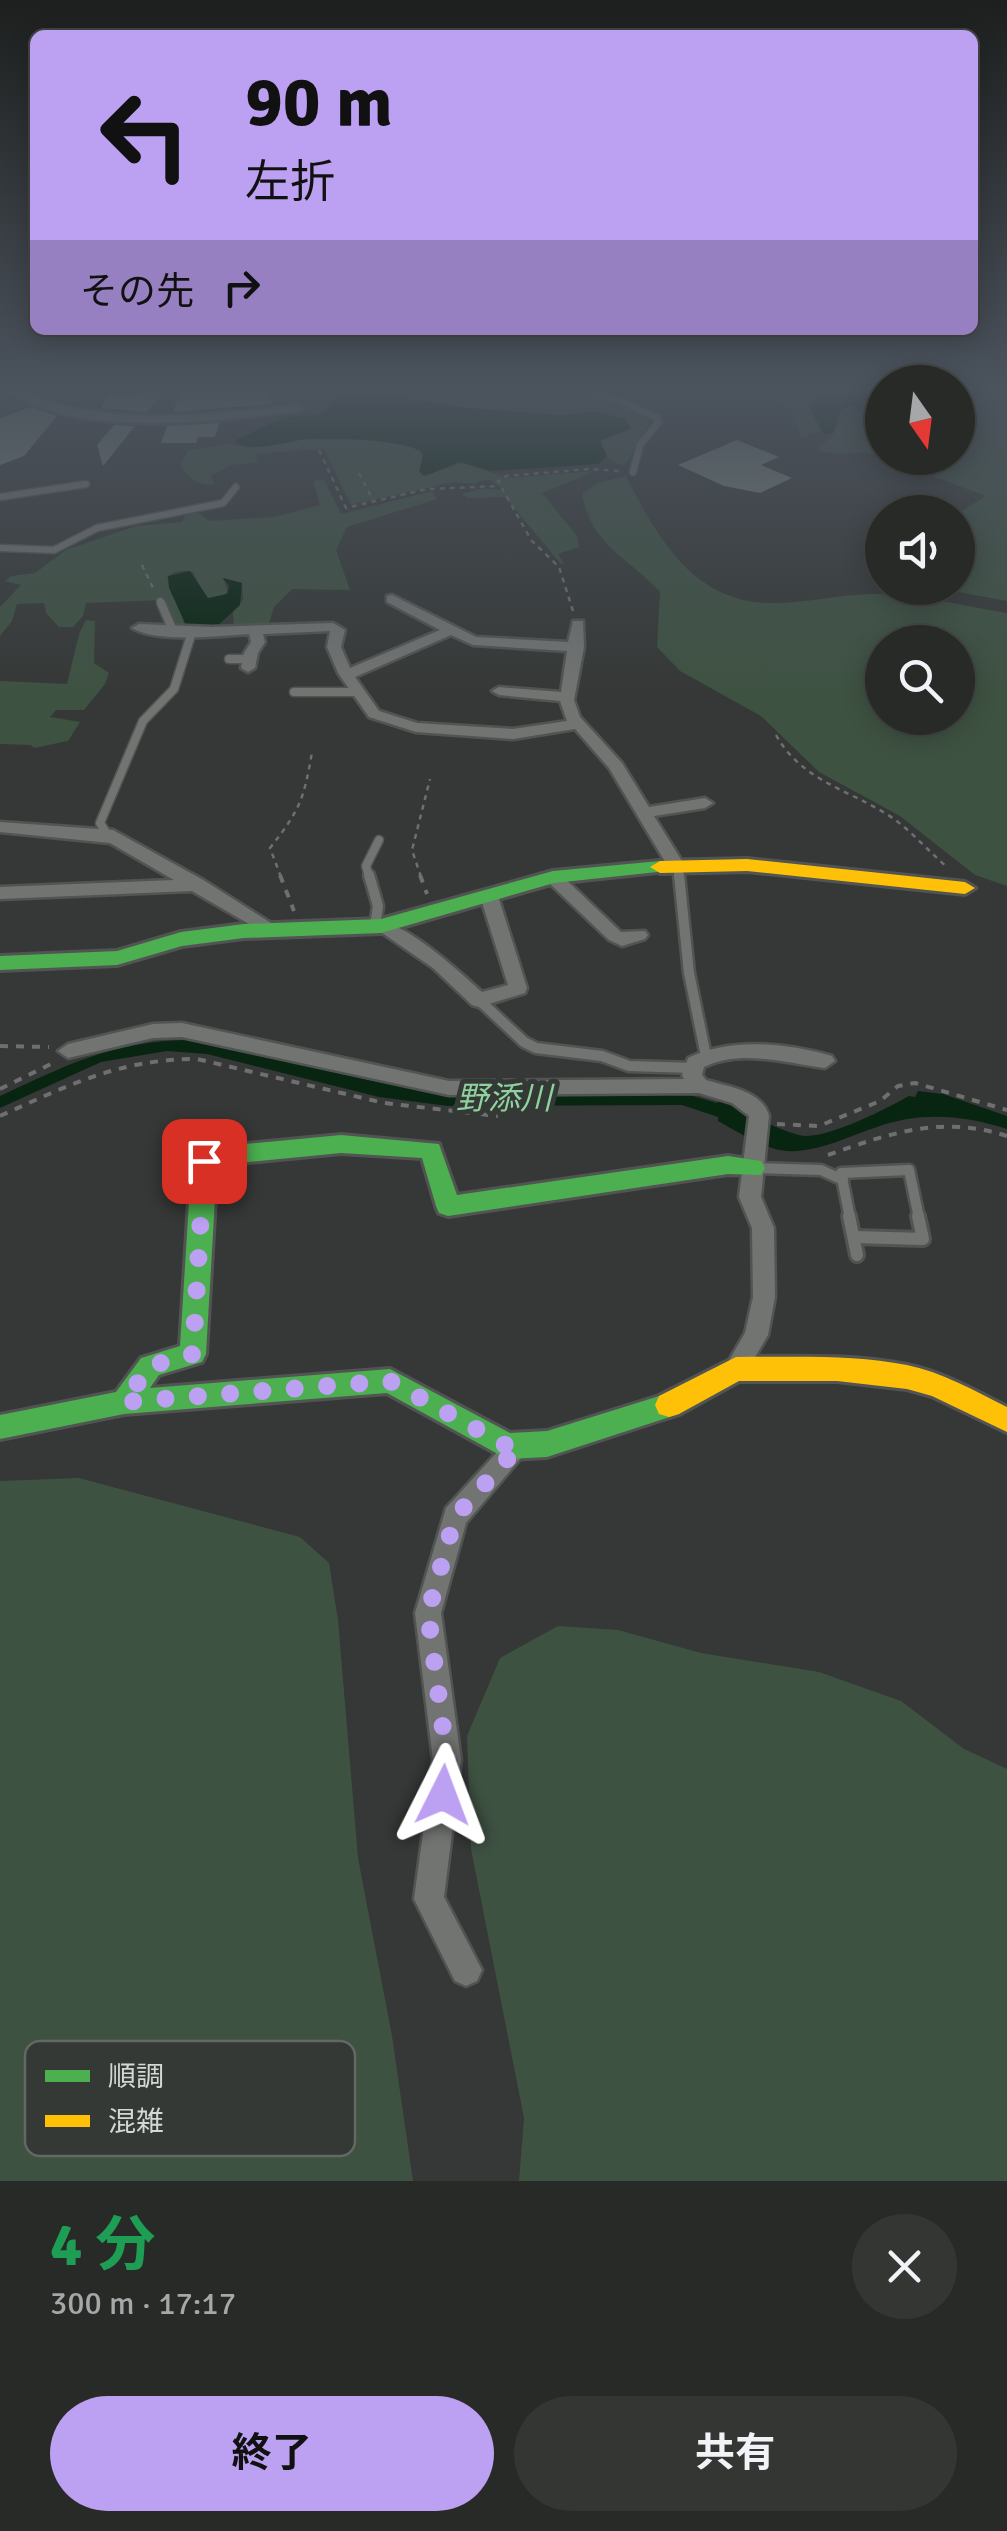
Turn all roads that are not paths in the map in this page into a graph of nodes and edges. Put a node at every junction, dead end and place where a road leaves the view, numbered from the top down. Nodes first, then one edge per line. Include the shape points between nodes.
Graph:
1 (48, 490) edge
2 (234, 490) edge
3 (0, 497) edge
4 (0, 548) edge
5 (392, 599) dead end
6 (160, 602) road end
7 (578, 624) road end
8 (139, 628) dead end
9 (255, 629) junction
10 (451, 630) junction
11 (183, 634) junction
12 (576, 647) junction
13 (229, 659) dead end
14 (249, 664) joint
15 (346, 675) junction
16 (499, 691) dead end
17 (294, 692) dead end
18 (358, 692) junction
19 (568, 697) junction
20 (578, 724) junction
21 (706, 803) dead end
22 (644, 812) junction
23 (0, 828) edge
24 (110, 836) junction
25 (379, 840) dead end
26 (676, 866) junction
27 (554, 878) junction
28 (199, 884) junction
29 (965, 888) road end
30 (0, 893) edge
31 (489, 896) junction
32 (378, 926) junction
33 (276, 932) junction
34 (629, 942) dead end
35 (0, 963) edge
36 (479, 1000) junction
37 (68, 1051) road end
38 (825, 1061) dead end
39 (699, 1070) junction
40 (753, 1156) junction
41 (842, 1180) junction
42 (854, 1238) junction
43 (858, 1255) dead end
44 (736, 1369) junction
45 (124, 1402) junction
46 (1007, 1420) edge
47 (0, 1428) edge
48 (519, 1446) junction
49 (466, 1970) dead end

1 - 3 lane
2 - 4 lane via 223,503 96,528 54,550
5 - 10 street
6 - 11 lane
7 - 12 street
8 - 11 street
9 - 11 street
9 - 14 street via 258,642
9 - 15 street via 333,626
10 - 12 street via 485,643
10 - 15 street via 393,647
11 - 24 lane via 185,663 174,688 143,721 104,809 100,823
12 - 19 street
13 - 14 lane
15 - 18 street
16 - 19 street
17 - 18 lane
18 - 20 street via 374,714 416,727 513,734
19 - 20 street
20 - 22 street via 616,766
21 - 22 street
22 - 26 street
23 - 24 street
24 - 28 street
25 - 32 lane via 366,866
26 - 27 street
26 - 29 street via 746,865
26 - 39 lane via 684,887
27 - 31 street
27 - 34 street
28 - 30 street
28 - 33 street
31 - 32 street
31 - 36 street via 518,988
32 - 33 street
32 - 36 street via 439,964
33 - 35 street via 180,939 117,958
36 - 39 lane via 536,1048 629,1066
37 - 39 street via 182,1030 450,1088
38 - 39 street via 726,1052
39 - 40 street via 759,1115
40 - 41 lane
40 - 44 street via 750,1197 763,1228 764,1297 756,1335
40 - 45 street via 448,1206 431,1150 341,1144 213,1156 202,1170 193,1354 150,1366
41 - 42 lane
41 - 42 lane via 841,1173 909,1170 923,1239
42 - 43 lane
44 - 46 street via 837,1369 907,1378
44 - 48 street via 658,1412
45 - 47 street
45 - 48 street via 390,1381 507,1446
48 - 49 street via 455,1517 428,1613 447,1760 429,1899

